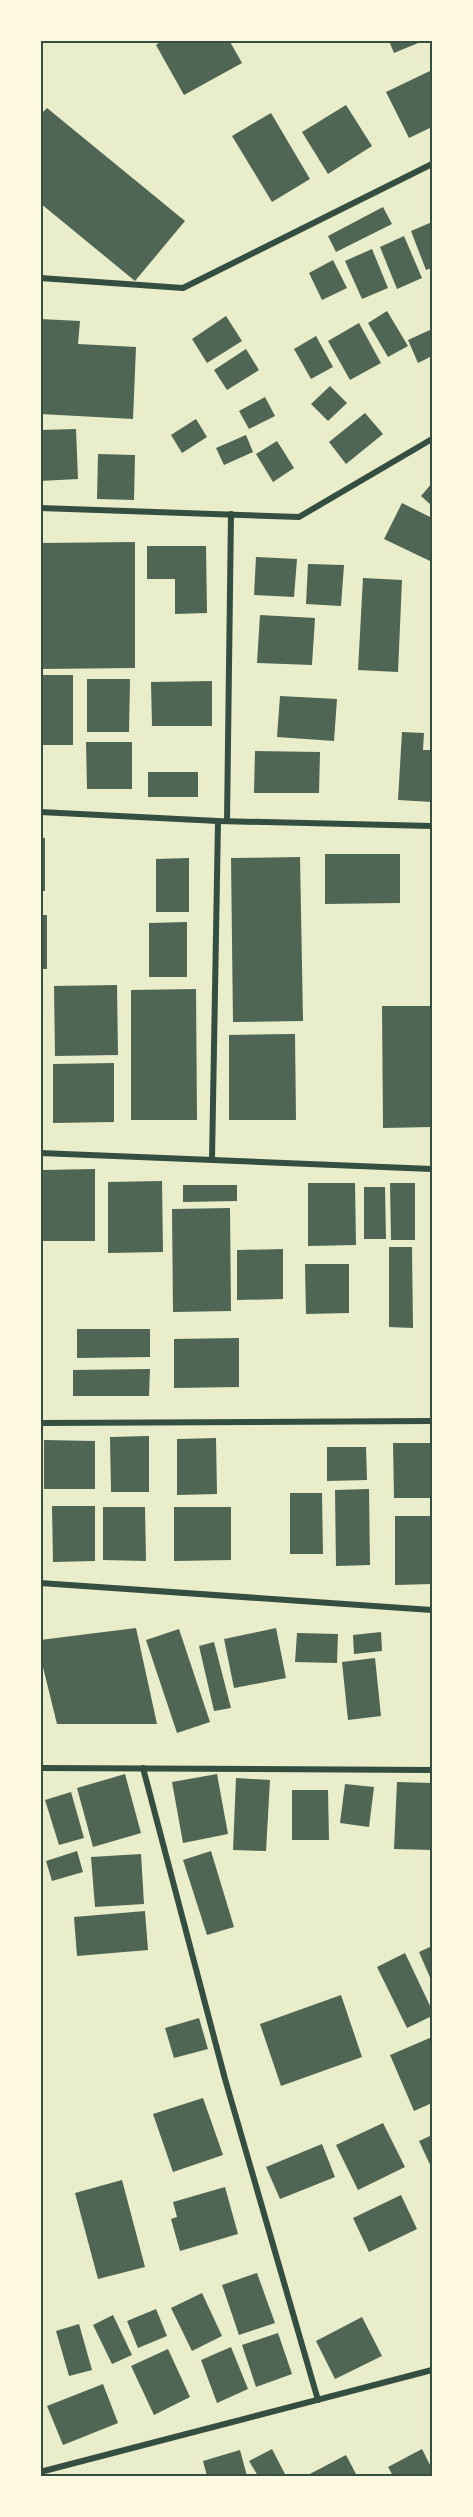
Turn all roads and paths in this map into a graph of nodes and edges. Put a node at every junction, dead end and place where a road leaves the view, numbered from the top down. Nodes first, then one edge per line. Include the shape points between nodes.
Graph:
1 (432, 164) edge
2 (40, 278) edge
3 (432, 439) edge
4 (40, 508) edge
5 (231, 514) junction
6 (40, 812) edge
7 (218, 821) junction
8 (227, 821) junction
9 (432, 826) edge
10 (40, 1153) edge
11 (212, 1160) junction
12 (432, 1169) edge
13 (432, 1421) edge
14 (40, 1423) edge
15 (40, 1583) edge
16 (432, 1610) edge
17 (40, 1768) edge
18 (143, 1768) junction
19 (432, 1770) edge
20 (432, 2370) edge
21 (318, 2400) junction
22 (40, 2472) edge

1 - 2 street via 183,288
3 - 5 street via 299,517
4 - 5 street
5 - 8 street
6 - 7 street
7 - 8 street
7 - 11 street
8 - 9 street
10 - 11 street
11 - 12 street
13 - 14 street
15 - 16 street
17 - 18 street
18 - 19 street
18 - 21 street via 225,2079
20 - 21 street
21 - 22 street

